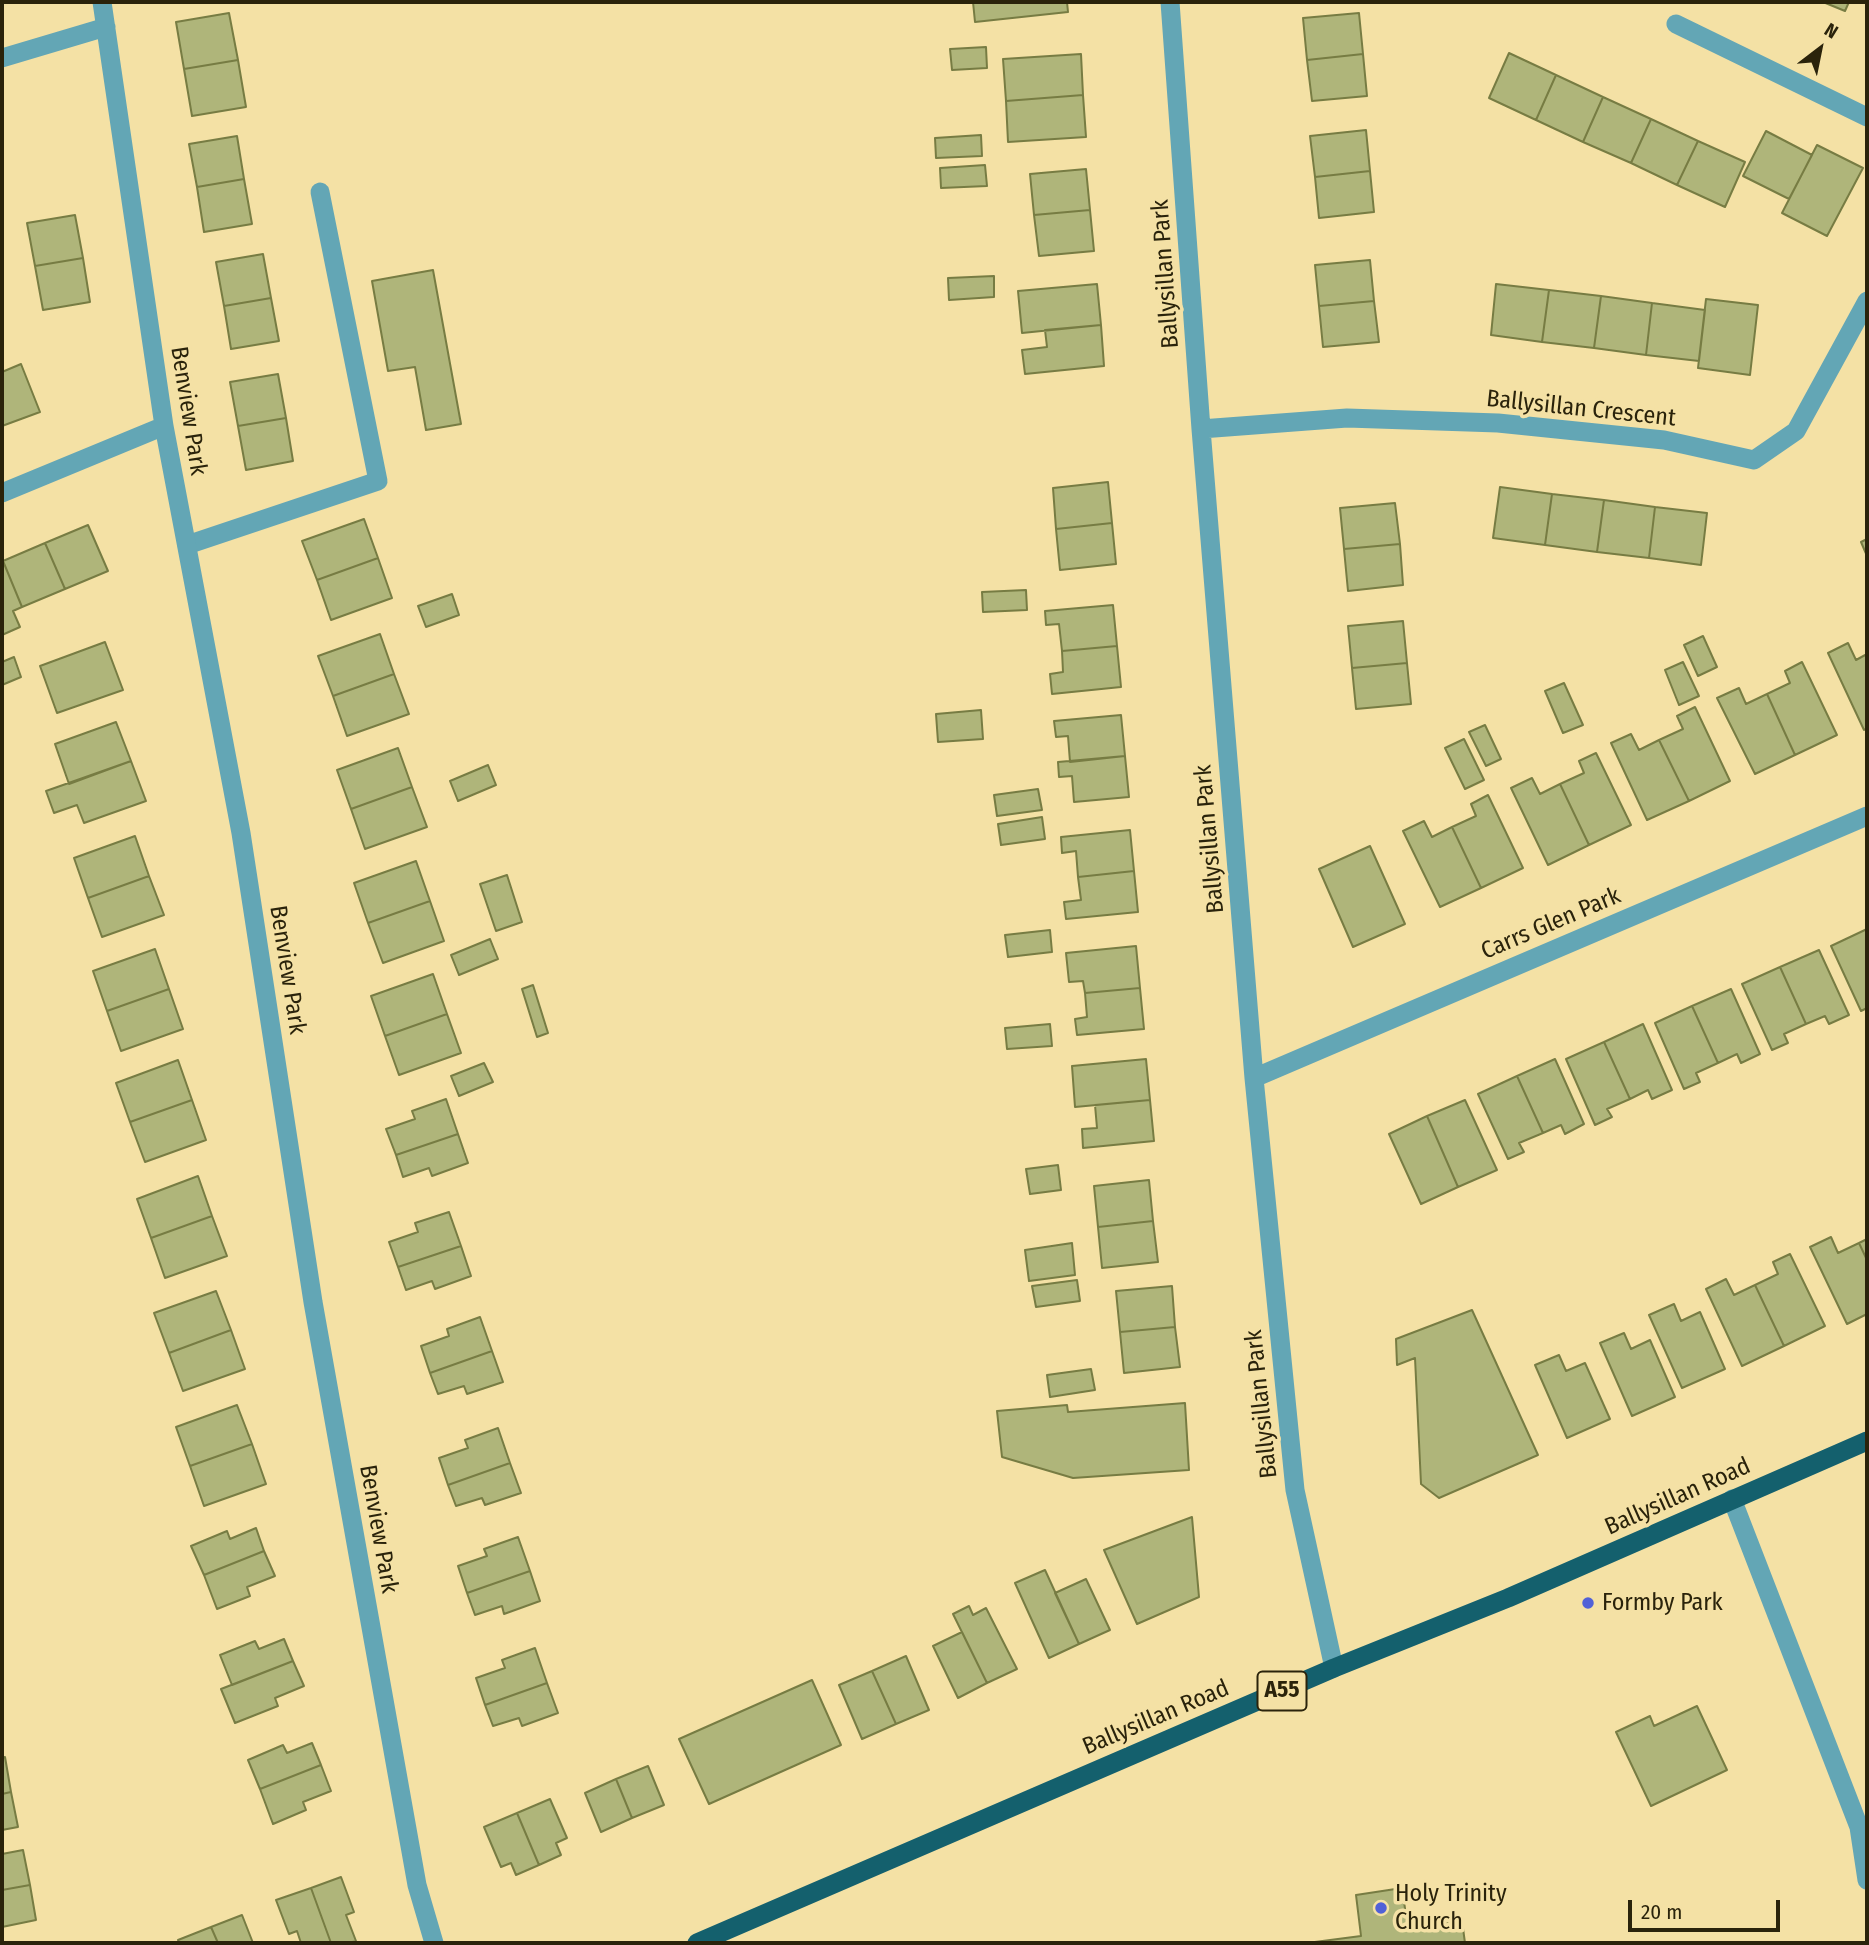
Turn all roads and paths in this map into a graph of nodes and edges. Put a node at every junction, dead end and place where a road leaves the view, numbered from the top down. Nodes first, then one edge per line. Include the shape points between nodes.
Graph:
1 (102, 2) edge
2 (1170, 2) edge
3 (1676, 24) dead end
4 (106, 27) junction
5 (2, 58) edge
6 (1867, 117) edge
7 (320, 192) dead end
8 (1867, 301) edge
9 (164, 426) junction
10 (1201, 429) junction
11 (2, 493) edge
12 (187, 545) junction
13 (1867, 816) edge
14 (1254, 1078) junction
15 (1867, 1441) edge
16 (1732, 1499) junction
17 (1334, 1668) junction
18 (1867, 1880) edge
19 (435, 1943) edge
20 (697, 1943) edge

1 - 4 street, Benview Park
2 - 10 street, Ballysillan Park
3 - 6 street
4 - 5 street
4 - 9 street, Benview Park
7 - 12 street via 378,481
8 - 10 street, Ballysillan Crescent via 1796,431 1754,460 1664,440 1498,423 1347,418
9 - 11 street
9 - 12 street, Benview Park
10 - 14 street, Ballysillan Park
12 - 19 street, Benview Park via 241,833 318,1329 417,1885
13 - 14 street, Carrs Glen Park
14 - 17 street, Ballysillan Park via 1295,1490
15 - 16 highway, Ballysillan Road / A55
16 - 17 highway, Ballysillan Road / A55 via 1489,1606
16 - 18 street via 1859,1827
17 - 20 highway, Ballysillan Road / A55

